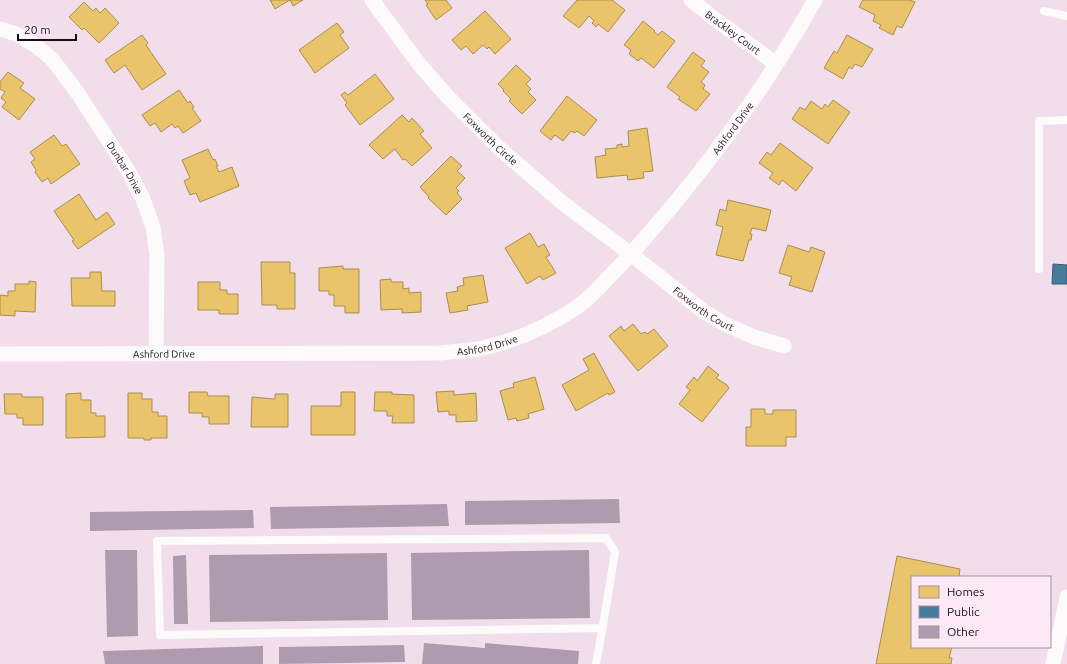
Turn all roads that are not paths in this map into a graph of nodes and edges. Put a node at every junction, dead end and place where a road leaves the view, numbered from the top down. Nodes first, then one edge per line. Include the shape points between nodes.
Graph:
1 (372, 0) edge
2 (691, 0) edge
3 (815, 0) edge
4 (1044, 11) dead end
5 (1067, 16) edge
6 (0, 29) edge
7 (776, 64) junction
8 (1067, 120) edge
9 (631, 254) junction
10 (1039, 269) dead end
11 (784, 346) dead end
12 (0, 354) edge
13 (156, 354) junction
14 (1067, 597) edge
15 (603, 628) junction
16 (596, 664) edge
17 (1053, 664) edge

1 - 9 street, Foxworth Circle via 419,64 499,148 565,205
2 - 7 street, Brackley Court
3 - 7 street, Ashford Drive
4 - 5 lane
6 - 13 street, Dunbar Drive via 16,34 52,59 77,92 130,174 143,199 153,227 157,255
7 - 9 street, Ashford Drive via 714,154 678,201
8 - 10 lane via 1039,121
9 - 11 street, Foxworth Court via 719,321 754,337
9 - 13 street, Ashford Drive via 588,300 577,308 522,336 482,348 441,353
12 - 13 street, Ashford Drive
14 - 17 street
15 - 15 lane via 615,552 606,538 157,541 160,635
15 - 16 lane

